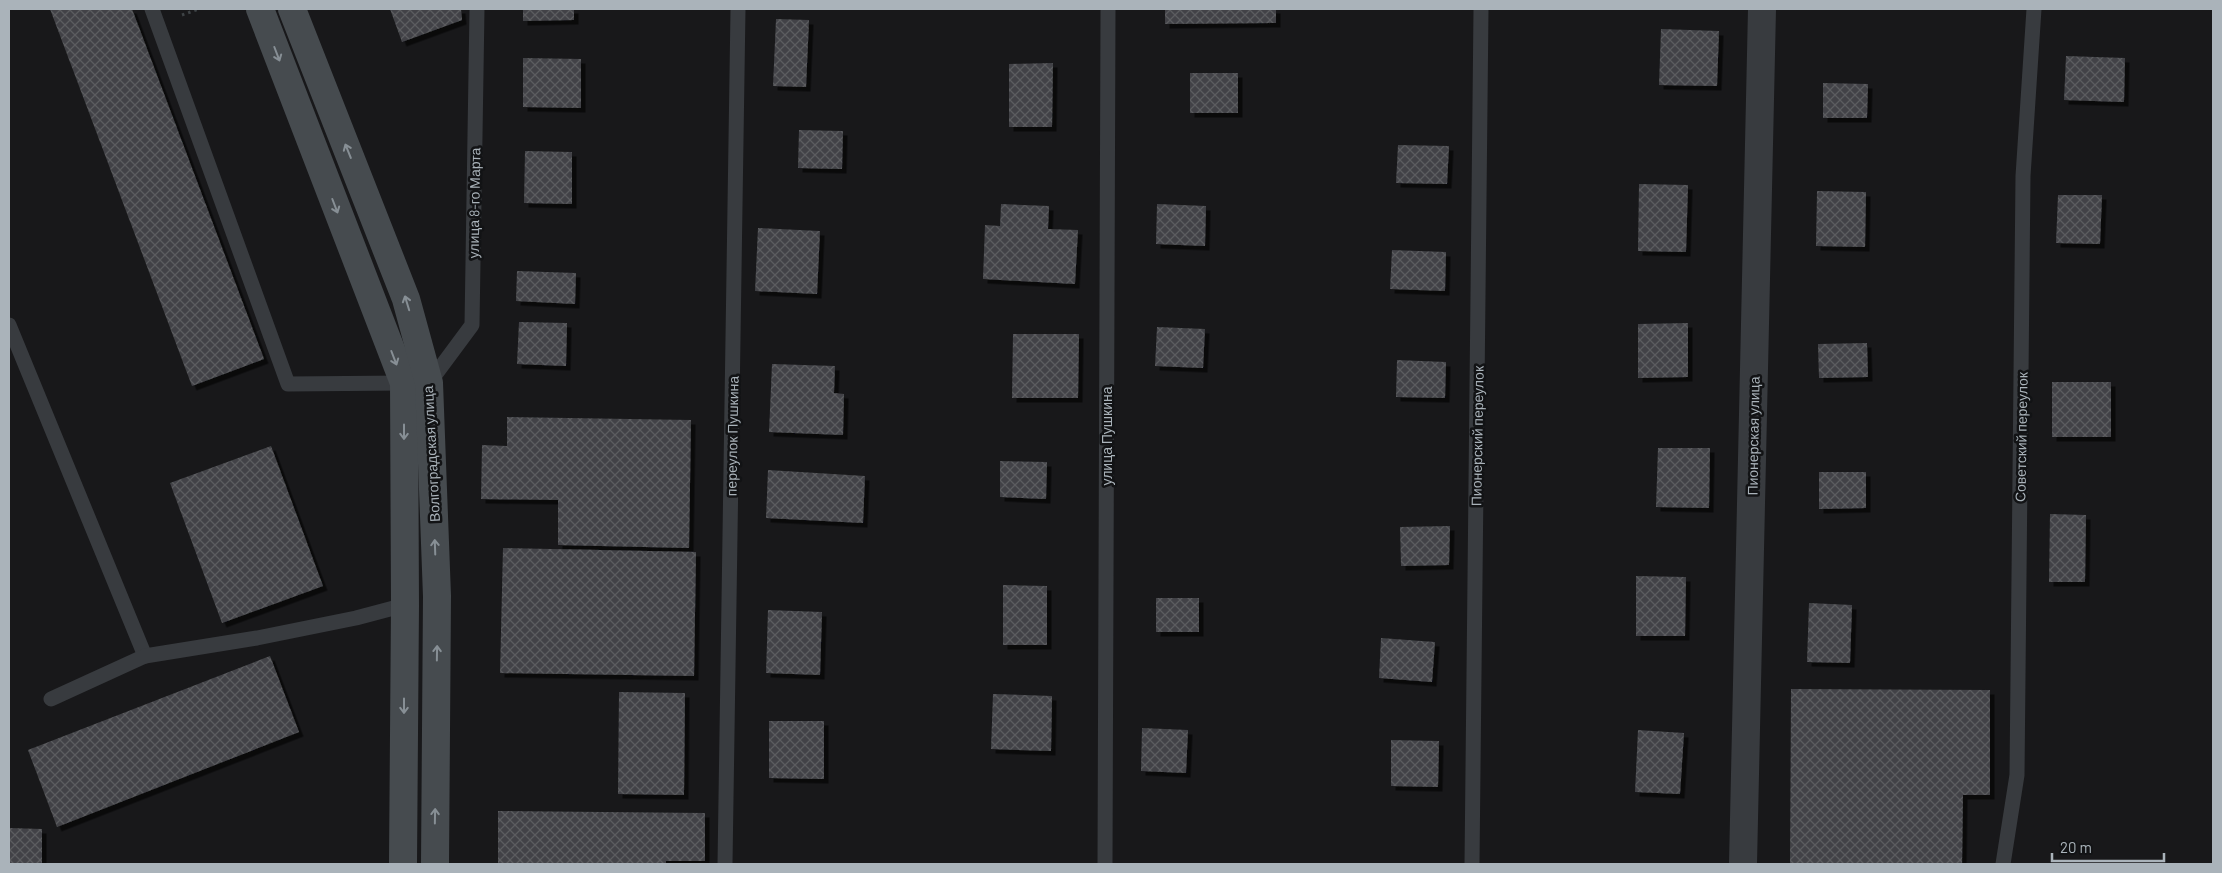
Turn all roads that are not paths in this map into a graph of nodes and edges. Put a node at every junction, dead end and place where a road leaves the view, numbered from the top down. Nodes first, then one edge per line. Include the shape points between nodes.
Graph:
1 (152, 9) edge
2 (260, 9) edge
3 (292, 9) edge
4 (477, 9) edge
5 (738, 9) edge
6 (1108, 9) edge
7 (1481, 9) edge
8 (1762, 9) edge
9 (2034, 9) edge
10 (9, 325) edge
11 (416, 383) junction
12 (405, 605) junction
13 (145, 656) junction
14 (51, 699) dead end
15 (403, 864) edge
16 (435, 864) edge
17 (726, 864) edge
18 (1105, 864) edge
19 (1472, 864) edge
20 (1743, 864) edge
21 (2003, 864) edge

1 - 11 lane via 288,384
2 -> 11 main road
11 -> 3 main road, Волгоградская улица via 406,299
4 - 11 lane, улица 8-го Марта via 472,325
5 - 17 lane, переулок Пушкина
6 - 18 lane, улица Пушкина
7 - 19 lane, Пионерский переулок
8 - 20 street, Пионерская улица
9 - 21 lane, Советский переулок via 2023,176 2017,776
10 - 13 lane
11 -> 12 main road
16 -> 11 main road, Волгоградская улица via 437,596
12 - 13 lane via 257,638
12 -> 15 main road
13 - 14 lane

